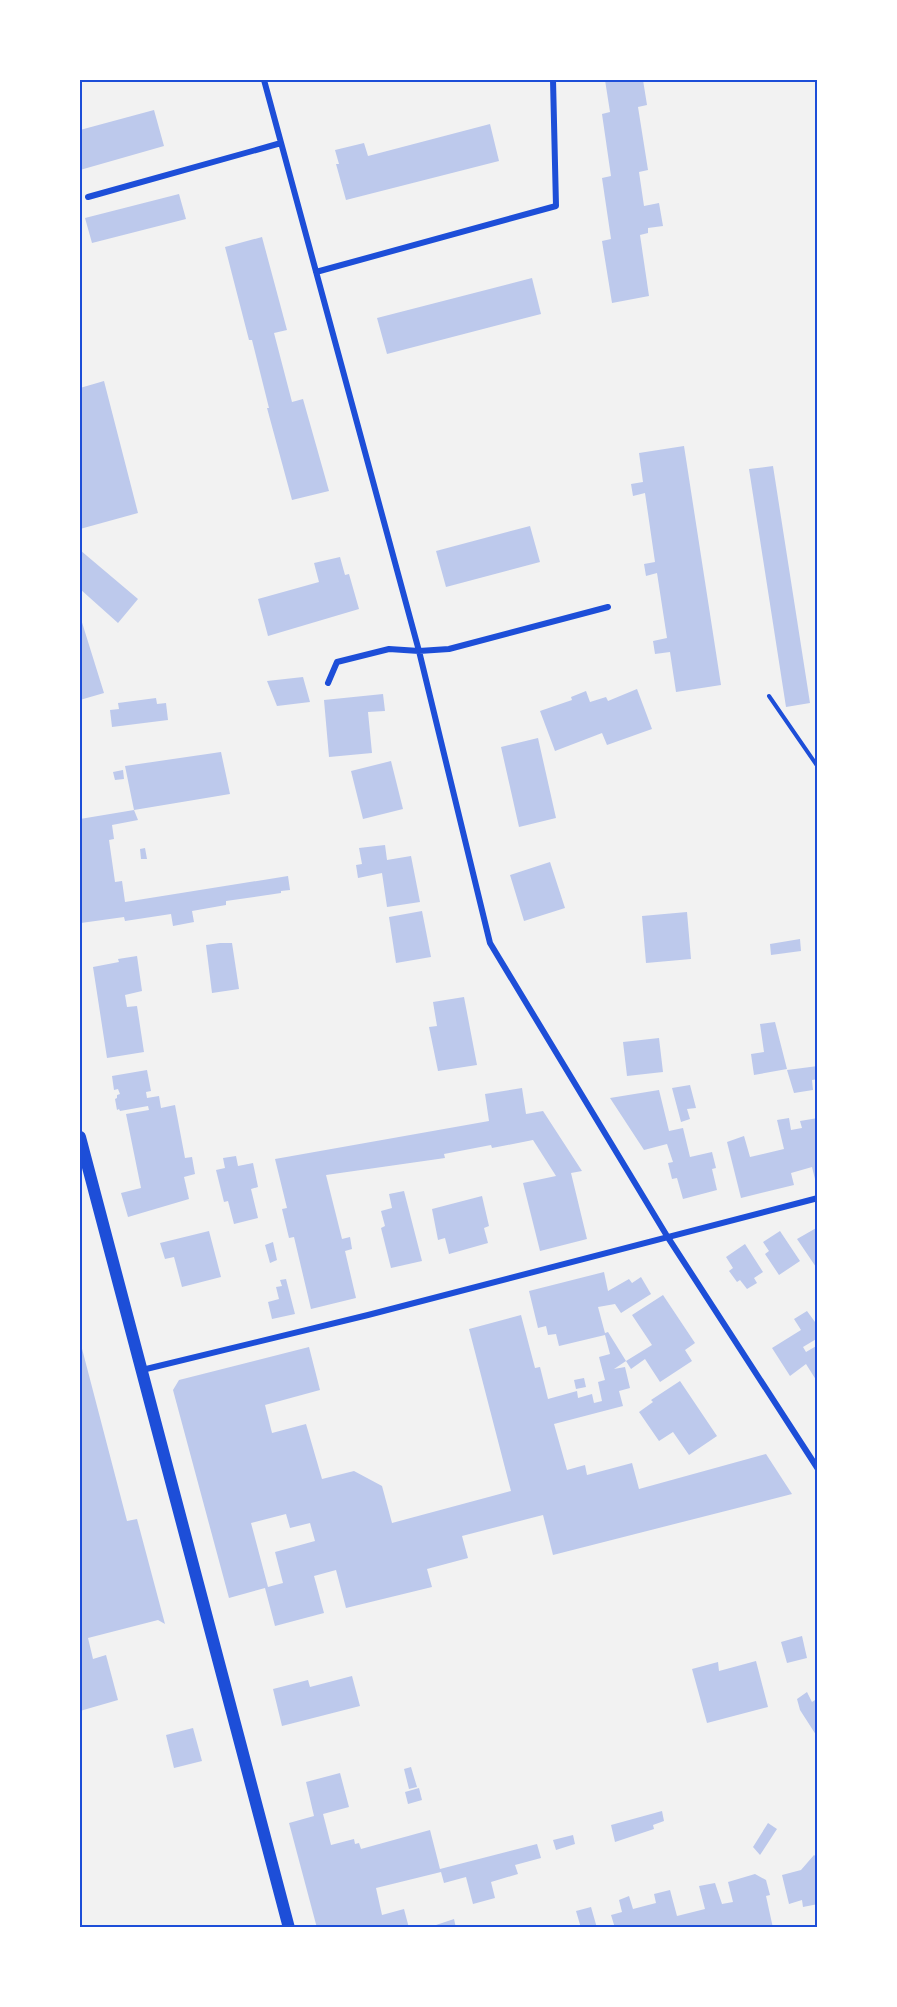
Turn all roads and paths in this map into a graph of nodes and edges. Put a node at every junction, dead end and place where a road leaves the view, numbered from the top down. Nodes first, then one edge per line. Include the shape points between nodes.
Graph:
1 (264, 80) edge
2 (553, 80) edge
3 (281, 143) junction
4 (88, 197) dead end
5 (316, 272) junction
6 (608, 607) dead end
7 (419, 651) junction
8 (328, 682) dead end
9 (769, 696) dead end
10 (818, 767) edge
11 (80, 1137) edge
12 (818, 1198) edge
13 (667, 1236) junction
14 (142, 1370) junction
15 (818, 1469) edge
16 (289, 1928) edge

1 - 3 street
2 - 5 street via 556,206
3 - 4 street
3 - 5 street
5 - 7 street
6 - 7 street via 448,649
7 - 8 street via 389,649 338,662
7 - 13 street via 490,943
9 - 10 path
11 - 14 main road
12 - 13 street
13 - 14 street
13 - 15 street
14 - 16 main road

